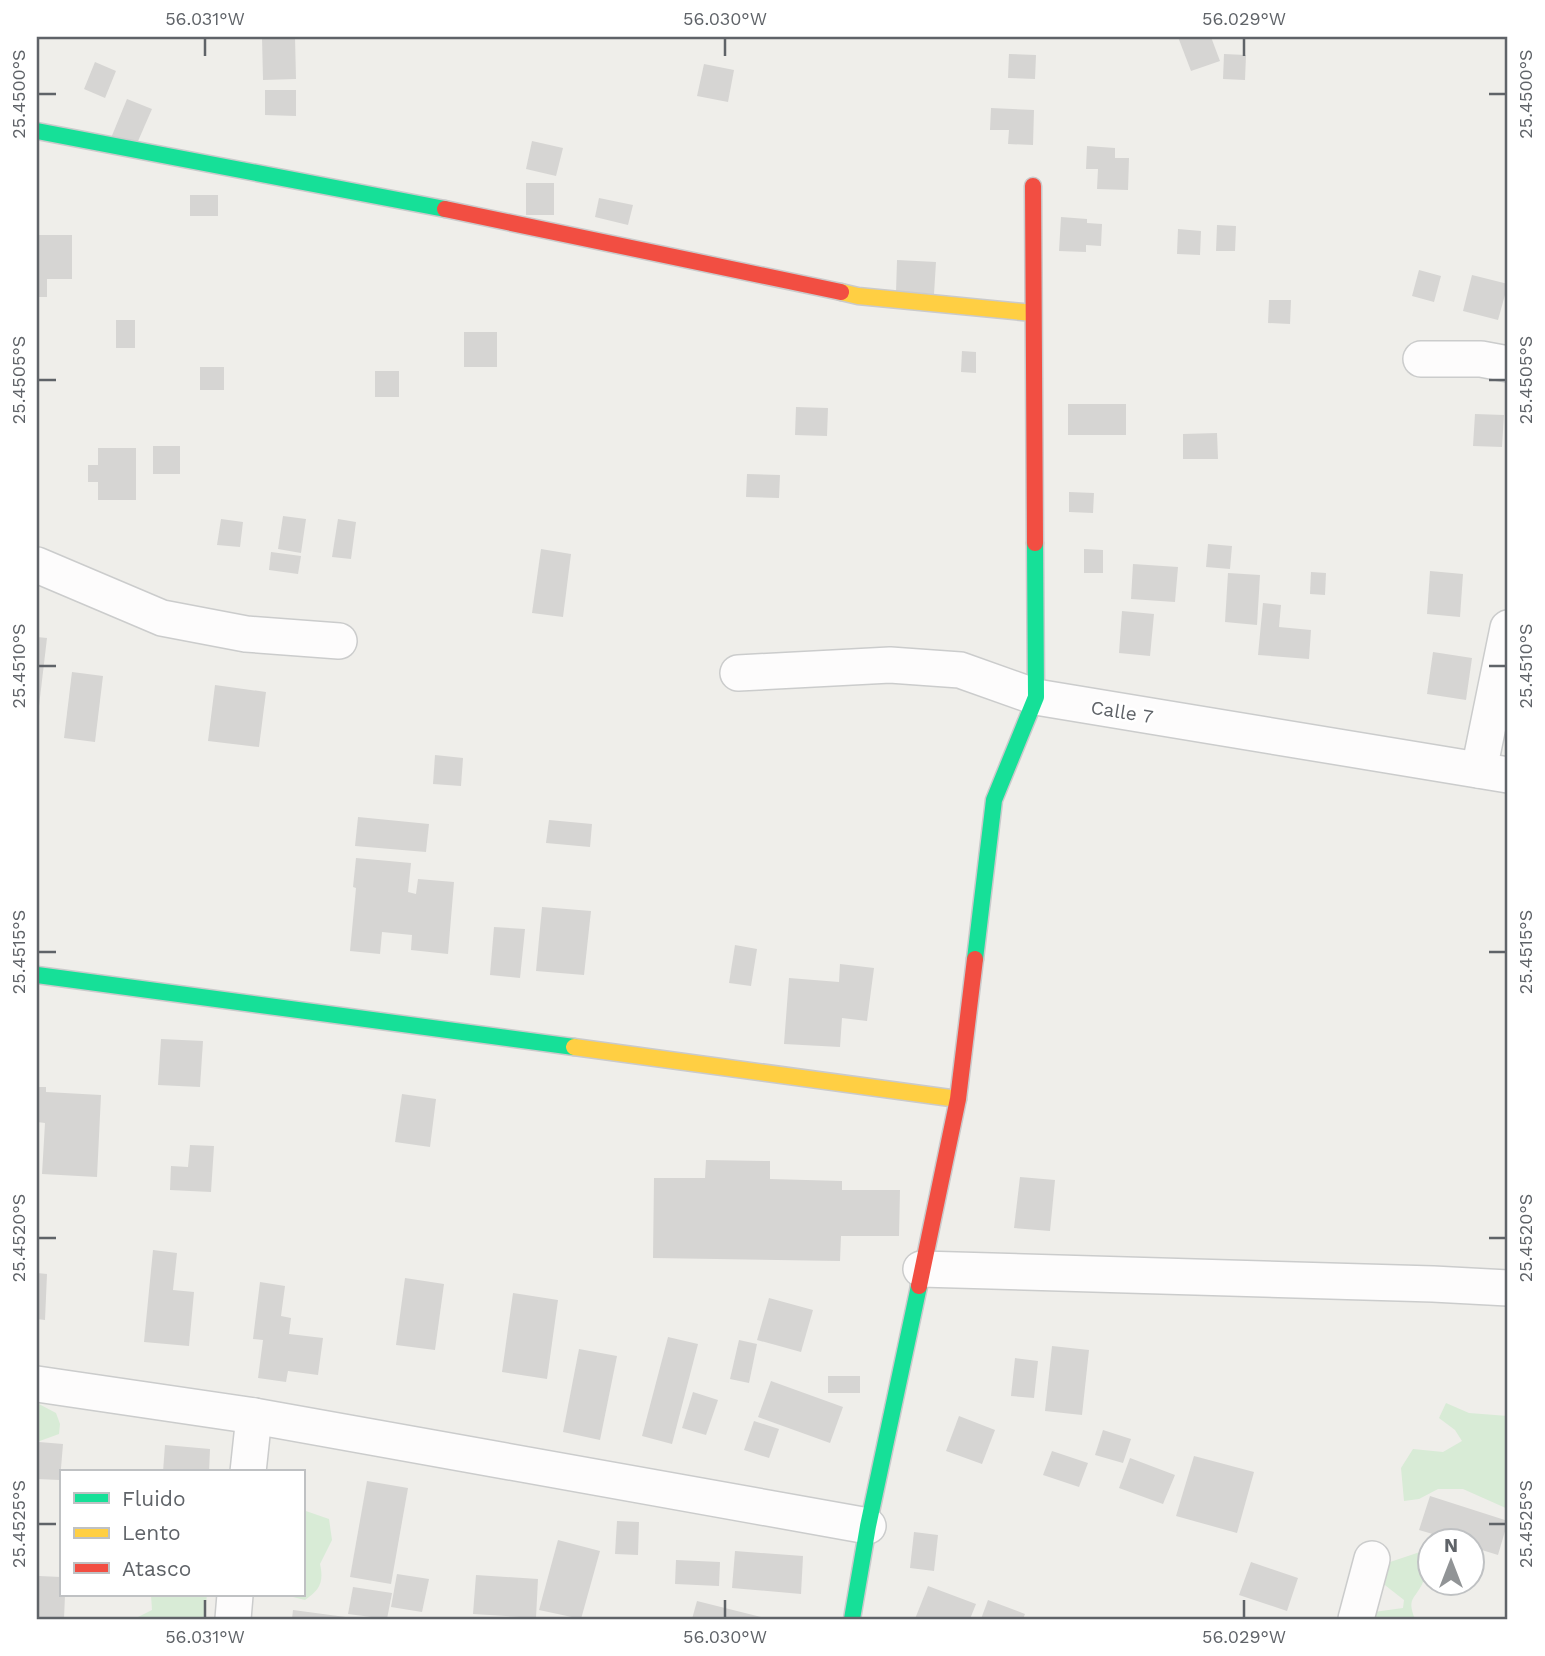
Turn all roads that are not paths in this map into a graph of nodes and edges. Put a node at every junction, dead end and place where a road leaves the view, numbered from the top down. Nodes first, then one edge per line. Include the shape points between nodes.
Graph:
1 (37, 131) edge
2 (1032, 186) dead end
3 (1033, 313) junction
4 (1421, 359) dead end
5 (1508, 364) edge
6 (37, 565) edge
7 (1508, 628) edge
8 (339, 641) dead end
9 (737, 673) dead end
10 (1036, 697) junction
11 (1494, 773) edge
12 (37, 975) edge
13 (958, 1099) junction
14 (921, 1269) junction
15 (1508, 1288) edge
16 (37, 1384) edge
17 (254, 1416) junction
18 (248, 1470) edge
19 (868, 1526) junction
20 (1372, 1559) dead end
21 (235, 1596) edge
22 (233, 1619) edge
23 (852, 1619) edge
24 (1356, 1619) edge

1 - 3 street via 384,196 858,296
2 - 3 street
3 - 10 street
4 - 5 street
6 - 8 street via 162,618 246,634
7 - 11 street
9 - 10 street, Calle 7 via 890,665 960,670
10 - 11 street, Calle 7
10 - 13 street via 993,800
12 - 13 street
13 - 14 street
14 - 15 street
14 - 19 street
16 - 17 street
17 - 18 street
17 - 19 street
19 - 23 street
20 - 24 street
21 - 22 street

